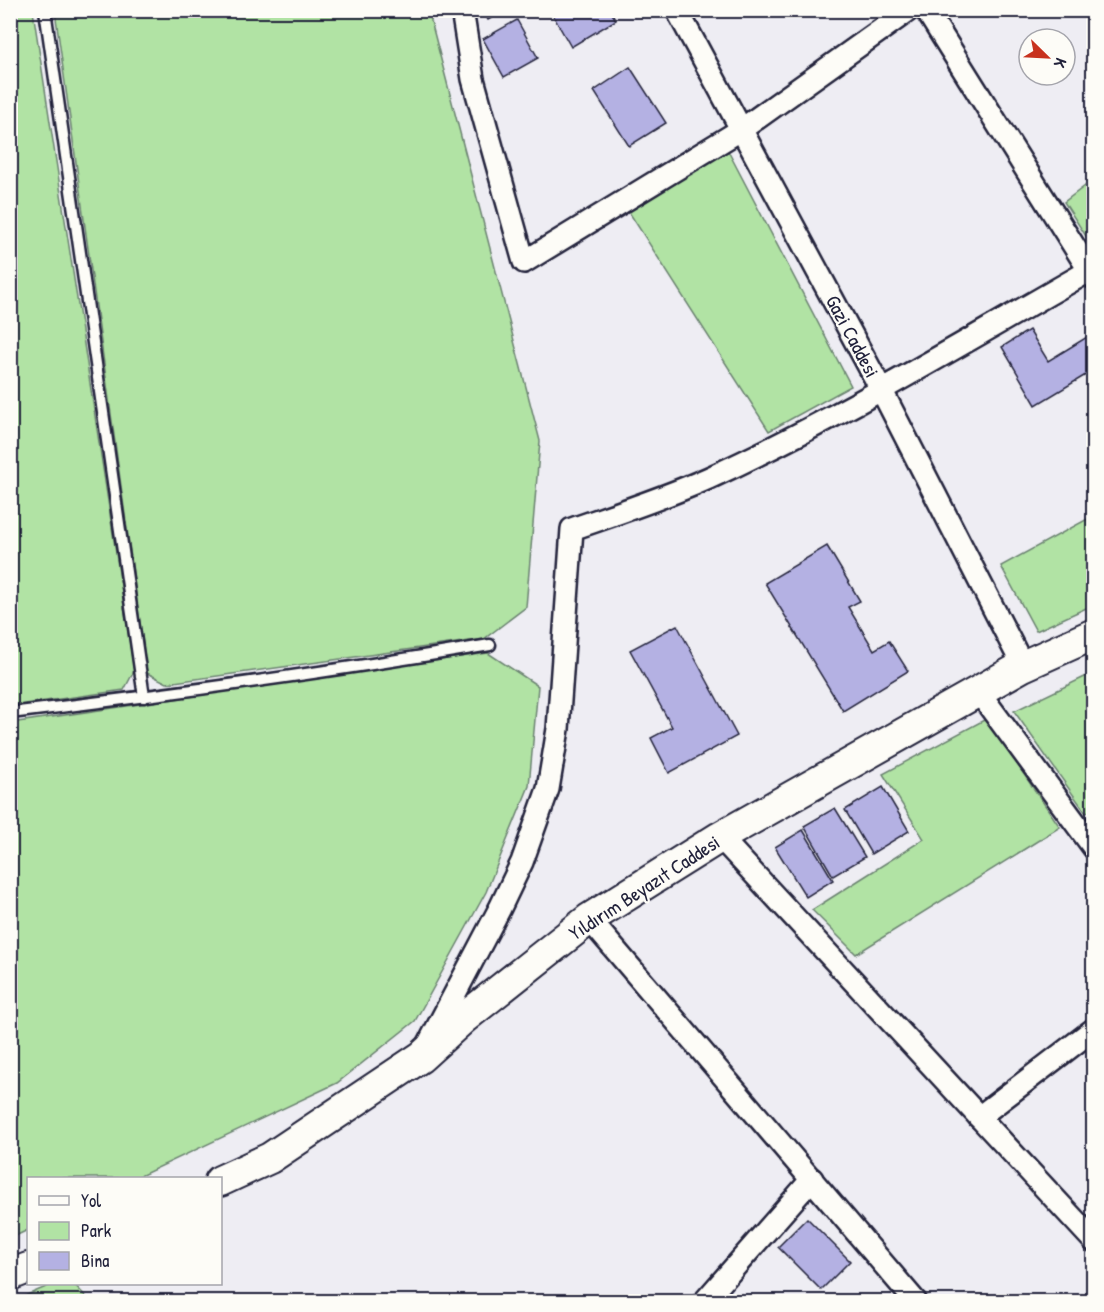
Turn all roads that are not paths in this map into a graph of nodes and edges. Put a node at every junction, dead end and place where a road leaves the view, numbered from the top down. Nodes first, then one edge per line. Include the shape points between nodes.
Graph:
1 (45, 10) edge
2 (462, 10) edge
3 (677, 10) edge
4 (909, 10) edge
5 (926, 10) edge
6 (742, 129) junction
7 (1091, 274) edge
8 (881, 389) junction
9 (1094, 634) edge
10 (490, 645) dead end
11 (1023, 666) junction
12 (978, 691) junction
13 (144, 698) junction
14 (10, 713) edge
15 (720, 837) junction
16 (1094, 848) edge
17 (589, 918) junction
18 (1091, 1035) edge
19 (422, 1057) junction
20 (979, 1117) junction
21 (812, 1179) junction
22 (222, 1180) edge
23 (1094, 1241) edge
24 (27, 1268) edge
25 (10, 1275) edge
26 (704, 1302) edge
27 (916, 1302) edge

1 - 13 lane
2 - 6 street via 473,79 524,262
3 - 6 street, Gazi Caddesi
4 - 6 street
5 - 7 street
6 - 8 street, Gazi Caddesi
7 - 8 street
8 - 11 street, Gazi Caddesi
8 - 19 street via 707,479 572,529 558,729 548,789 522,862
9 - 11 street, Yıldırım Beyazıt Caddesi
10 - 13 lane
11 - 12 street, Yıldırım Beyazıt Caddesi
12 - 15 street, Yıldırım Beyazıt Caddesi
12 - 16 street
13 - 14 lane
15 - 17 street, Yıldırım Beyazıt Caddesi
15 - 20 street
17 - 19 street, Yıldırım Beyazıt Caddesi via 464,1018
17 - 21 street
18 - 20 street
19 - 22 street, Yıldırım Beyazıt Caddesi via 270,1158
20 - 23 street
21 - 26 street
21 - 27 street
24 - 25 street

